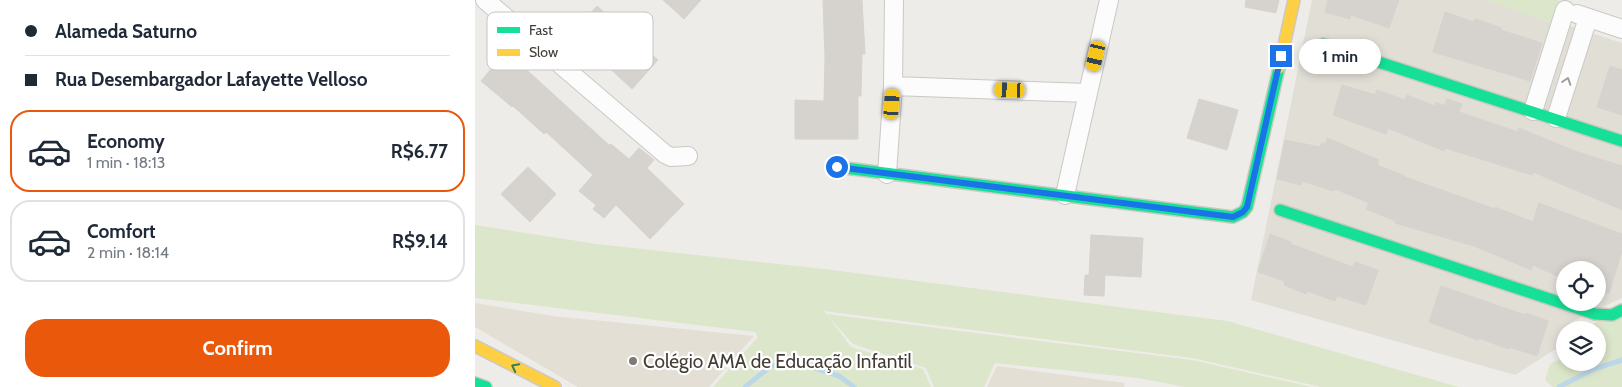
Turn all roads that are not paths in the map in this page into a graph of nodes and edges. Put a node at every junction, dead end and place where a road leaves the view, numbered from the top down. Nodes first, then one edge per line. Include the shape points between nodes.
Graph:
1 (485, 0) edge
2 (894, 0) edge
3 (1109, 0) edge
4 (1294, 0) edge
5 (1566, 5) edge
6 (499, 12) edge
7 (1588, 18) junction
8 (1622, 29) edge
9 (1323, 44) dead end
10 (567, 70) edge
11 (893, 86) junction
12 (1087, 94) junction
13 (1533, 111) junction
14 (1555, 118) junction
15 (1622, 141) edge
16 (688, 156) dead end
17 (837, 167) dead end
18 (887, 174) junction
19 (1065, 195) junction
20 (1280, 210) dead end
21 (1622, 310) edge
22 (475, 346) edge
23 (475, 383) edge
24 (485, 387) edge
25 (555, 387) edge

1 - 6 street
2 - 11 street
3 - 12 street
4 - 19 street via 1247,207 1243,212 1233,217
5 - 7 street
5 - 13 street
7 - 8 street
14 -> 7 street
9 - 13 street
10 - 16 street via 665,154
11 - 12 street
11 - 18 street
12 - 19 street
13 - 14 street
14 - 15 street
17 - 18 street
18 - 19 street
20 - 21 street via 1595,314 1609,316
25 -> 22 street
23 - 24 street

